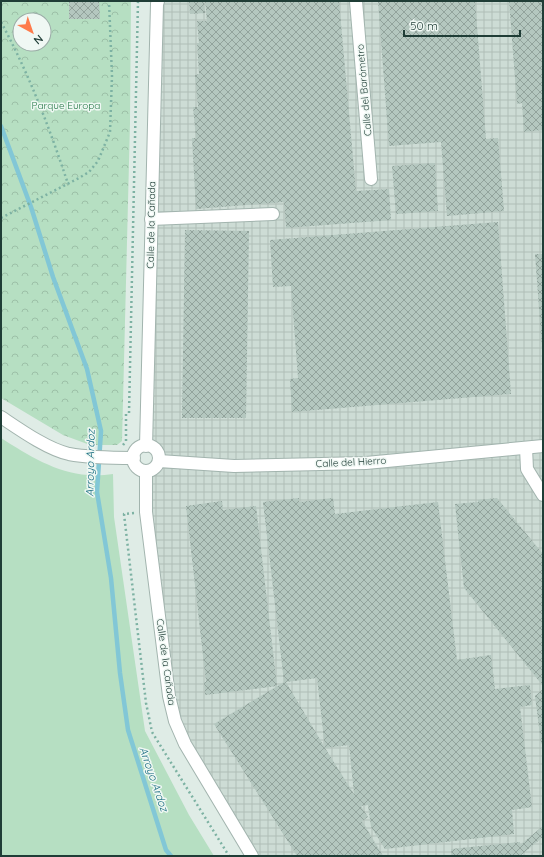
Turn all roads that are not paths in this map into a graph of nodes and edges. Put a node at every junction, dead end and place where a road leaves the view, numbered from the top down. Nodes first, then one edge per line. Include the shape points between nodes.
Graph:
1 (356, 1) edge
2 (156, 2) edge
3 (371, 179) dead end
4 (273, 214) dead end
5 (151, 219) junction
6 (1, 417) edge
7 (146, 446) junction
8 (543, 446) edge
9 (526, 448) junction
10 (134, 458) junction
11 (159, 461) junction
12 (146, 471) junction
13 (543, 495) edge
14 (252, 856) edge

1 - 3 street, Calle del Barómetro
2 - 5 street, Calle de la Cañada
4 - 5 street
5 - 7 street, Calle de la Cañada
6 - 10 street via 49,446 67,453 92,458 118,452
7 - 10 street via 137,450
7 - 11 street via 156,450
8 - 9 street, Calle del Hierro
9 - 11 street, Calle del Hierro via 366,463 234,466
9 - 13 street via 527,469
10 - 12 street via 137,467
11 - 12 street via 155,468
12 - 14 street, Calle de la Cañada via 147,519 169,696 175,721 185,744

